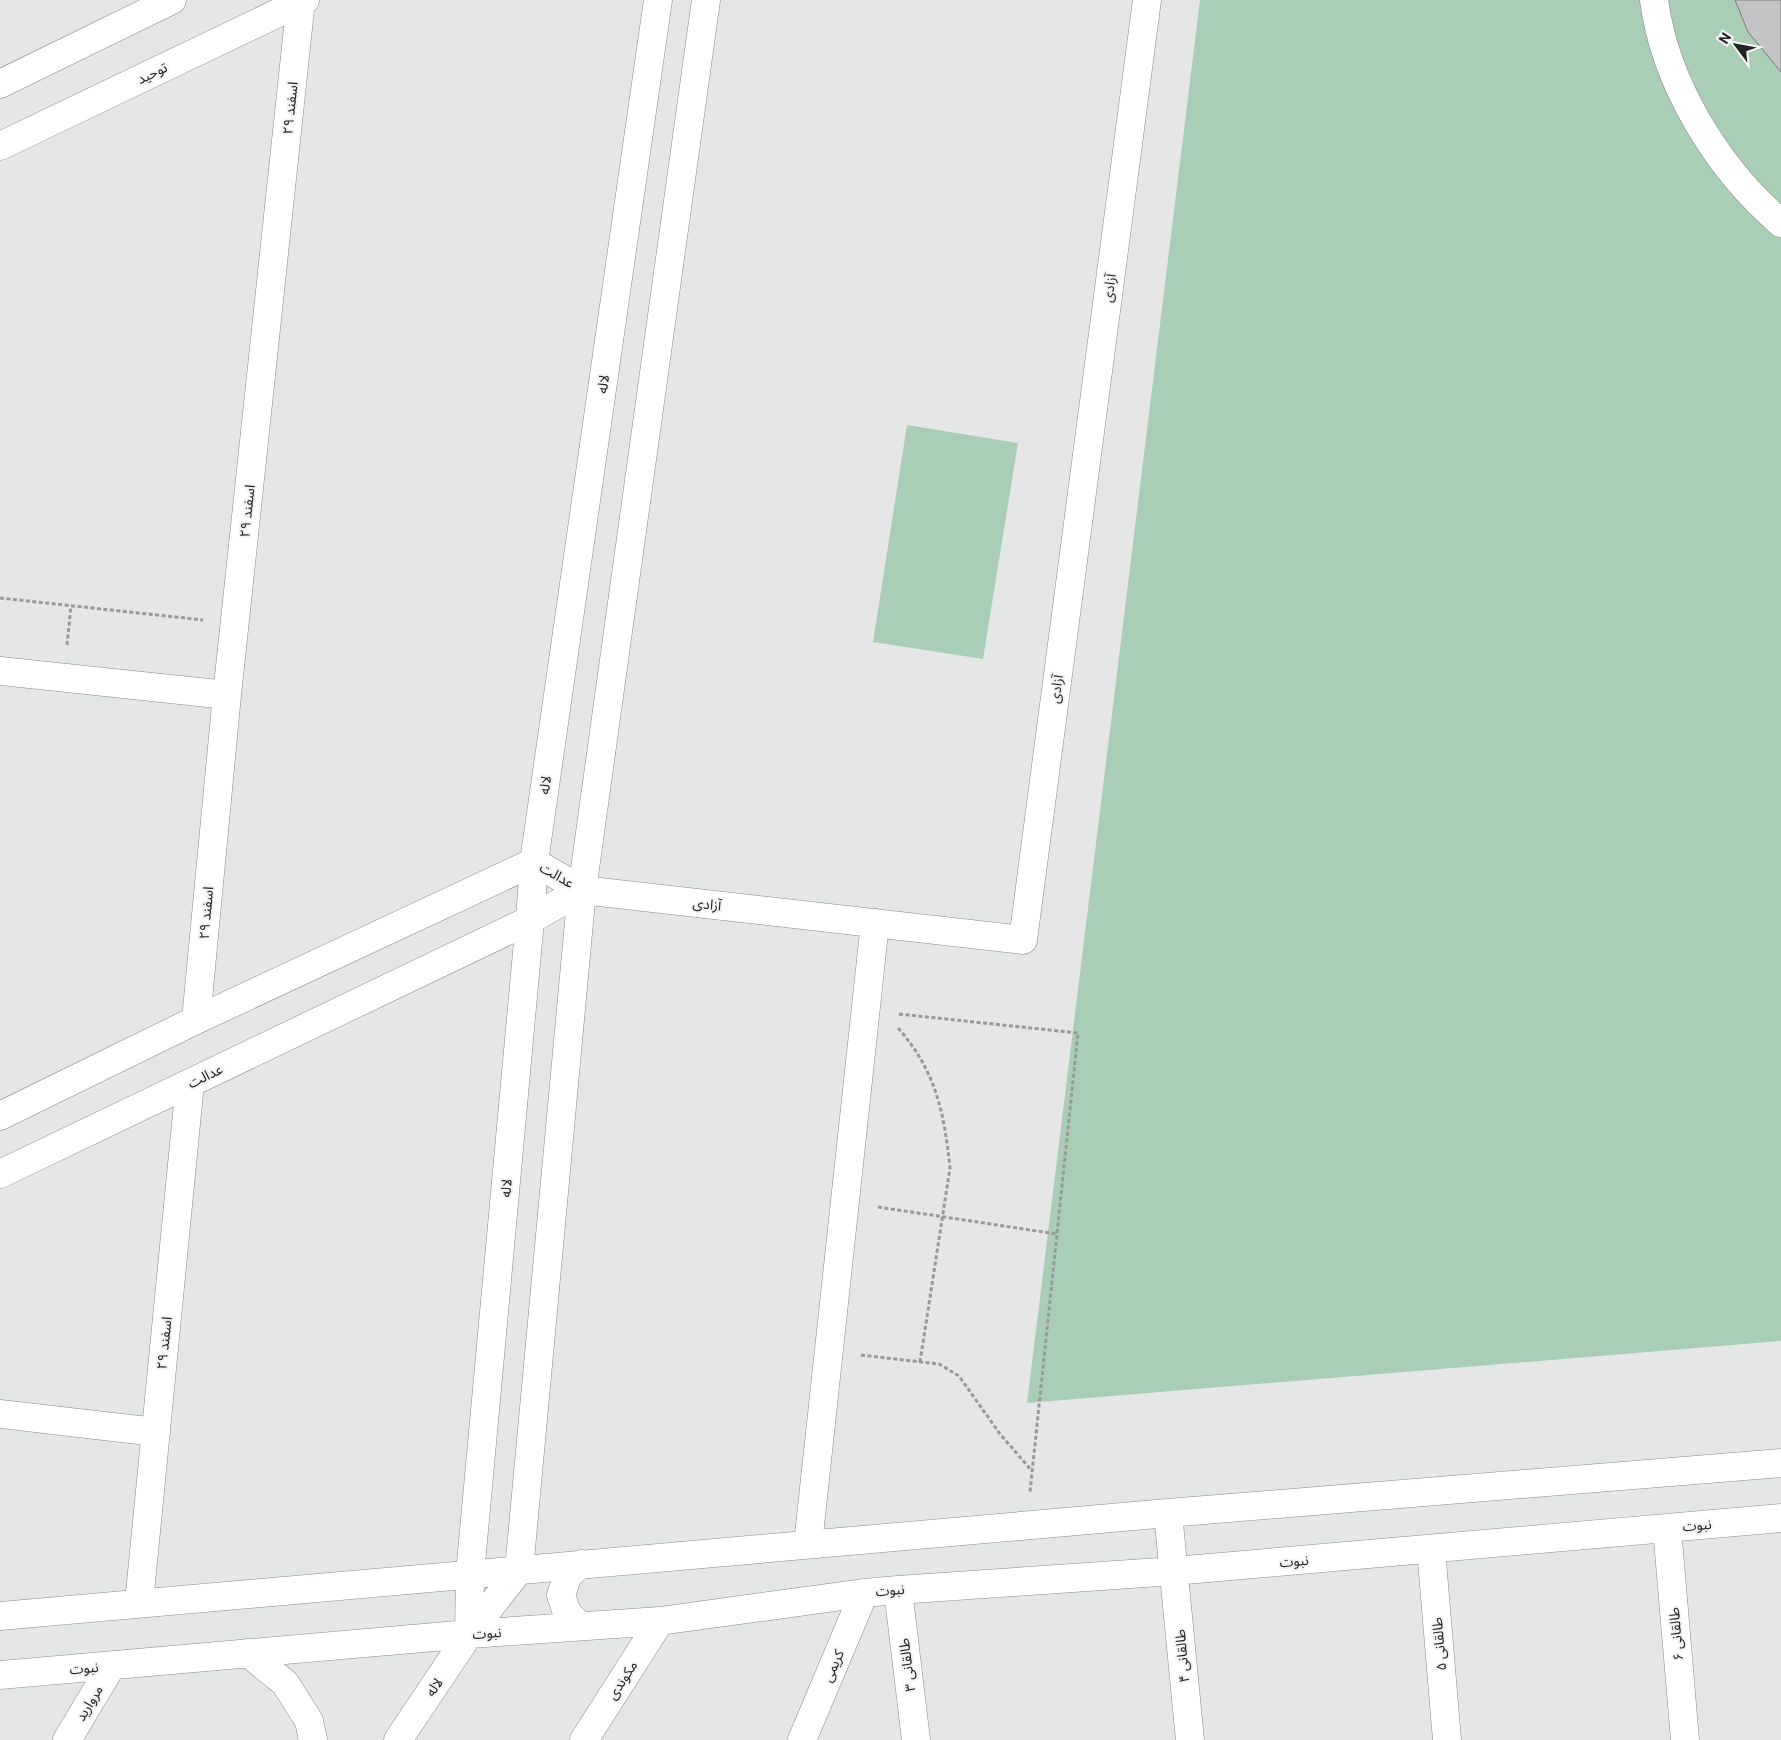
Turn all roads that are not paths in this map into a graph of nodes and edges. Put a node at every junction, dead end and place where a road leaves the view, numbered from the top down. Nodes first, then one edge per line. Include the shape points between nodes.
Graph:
1 (172, 0) edge
2 (302, 0) edge
3 (658, 0) edge
4 (706, 0) edge
5 (1147, 0) edge
6 (1654, 0) edge
7 (0, 84) edge
8 (0, 146) edge
9 (1781, 223) edge
10 (0, 671) edge
11 (227, 695) junction
12 (534, 862) junction
13 (582, 890) junction
14 (530, 920) junction
15 (876, 924) junction
16 (196, 1020) junction
17 (190, 1083) junction
18 (0, 1116) edge
19 (0, 1174) edge
20 (0, 1414) edge
21 (156, 1432) junction
22 (1781, 1463) edge
23 (1168, 1513) junction
24 (1781, 1518) edge
25 (1667, 1528) junction
26 (808, 1544) junction
27 (1431, 1549) junction
28 (581, 1564) junction
29 (519, 1570) junction
30 (1174, 1571) junction
31 (470, 1574) junction
32 (898, 1590) junction
33 (864, 1593) junction
34 (139, 1603) junction
35 (0, 1616) edge
36 (660, 1621) junction
37 (580, 1626) junction
38 (469, 1634) junction
39 (248, 1653) junction
40 (112, 1665) junction
41 (0, 1675) edge
42 (67, 1740) edge
43 (313, 1740) edge
44 (398, 1740) edge
45 (584, 1740) edge
46 (802, 1740) edge
47 (916, 1740) edge
48 (1190, 1740) edge
49 (1447, 1740) edge
50 (1685, 1740) edge

1 - 7 street
2 - 8 street, توحید
2 - 11 street, ۲۹ اسفند
3 - 12 street, لاله
4 - 13 street
5 - 15 street, آزادی via 1023,940
6 - 9 street via 1667,54 1706,137 1733,174
10 - 11 street
11 - 16 street, ۲۹ اسفند
12 - 13 street, عدالت
12 - 14 street, لاله
12 - 16 street, عدالت
13 - 14 street, عدالت
13 - 15 street, آزادی
13 - 29 street
14 - 17 street, عدالت
14 - 31 street, لاله
15 - 26 street via 875,1011 845,1202
16 - 18 street, عدالت
17 - 19 street, عدالت
17 - 21 street, ۲۹ اسفند
20 - 21 street
21 - 34 street, ۲۹ اسفند
22 - 23 street
23 - 26 street
23 - 30 street, طالقانی ۴
24 - 25 street, نبوت
25 - 27 street, نبوت
25 - 50 street, طالقانی ۶
26 - 28 street
27 - 30 street, نبوت
27 - 49 street, طالقانی ۵
28 - 29 street
28 - 37 street via 568,1575 561,1595 567,1613
29 - 31 street
29 - 38 street, لاله
30 - 32 street, نبوت
30 - 48 street, طالقانی ۴
31 - 34 street
31 - 38 street, لاله
32 - 33 street, نبوت
32 - 47 street, طالقانی ۳
33 - 36 street, نبوت
33 - 46 street, کریمی
34 - 35 street
36 - 37 street, نبوت
36 - 45 street, مکوندی
37 - 38 street, نبوت
38 - 39 street, نبوت
38 - 44 street, لاله
39 - 40 street, نبوت
39 - 43 street via 286,1683 309,1721
40 - 41 street, نبوت
40 - 42 street, مروارید

